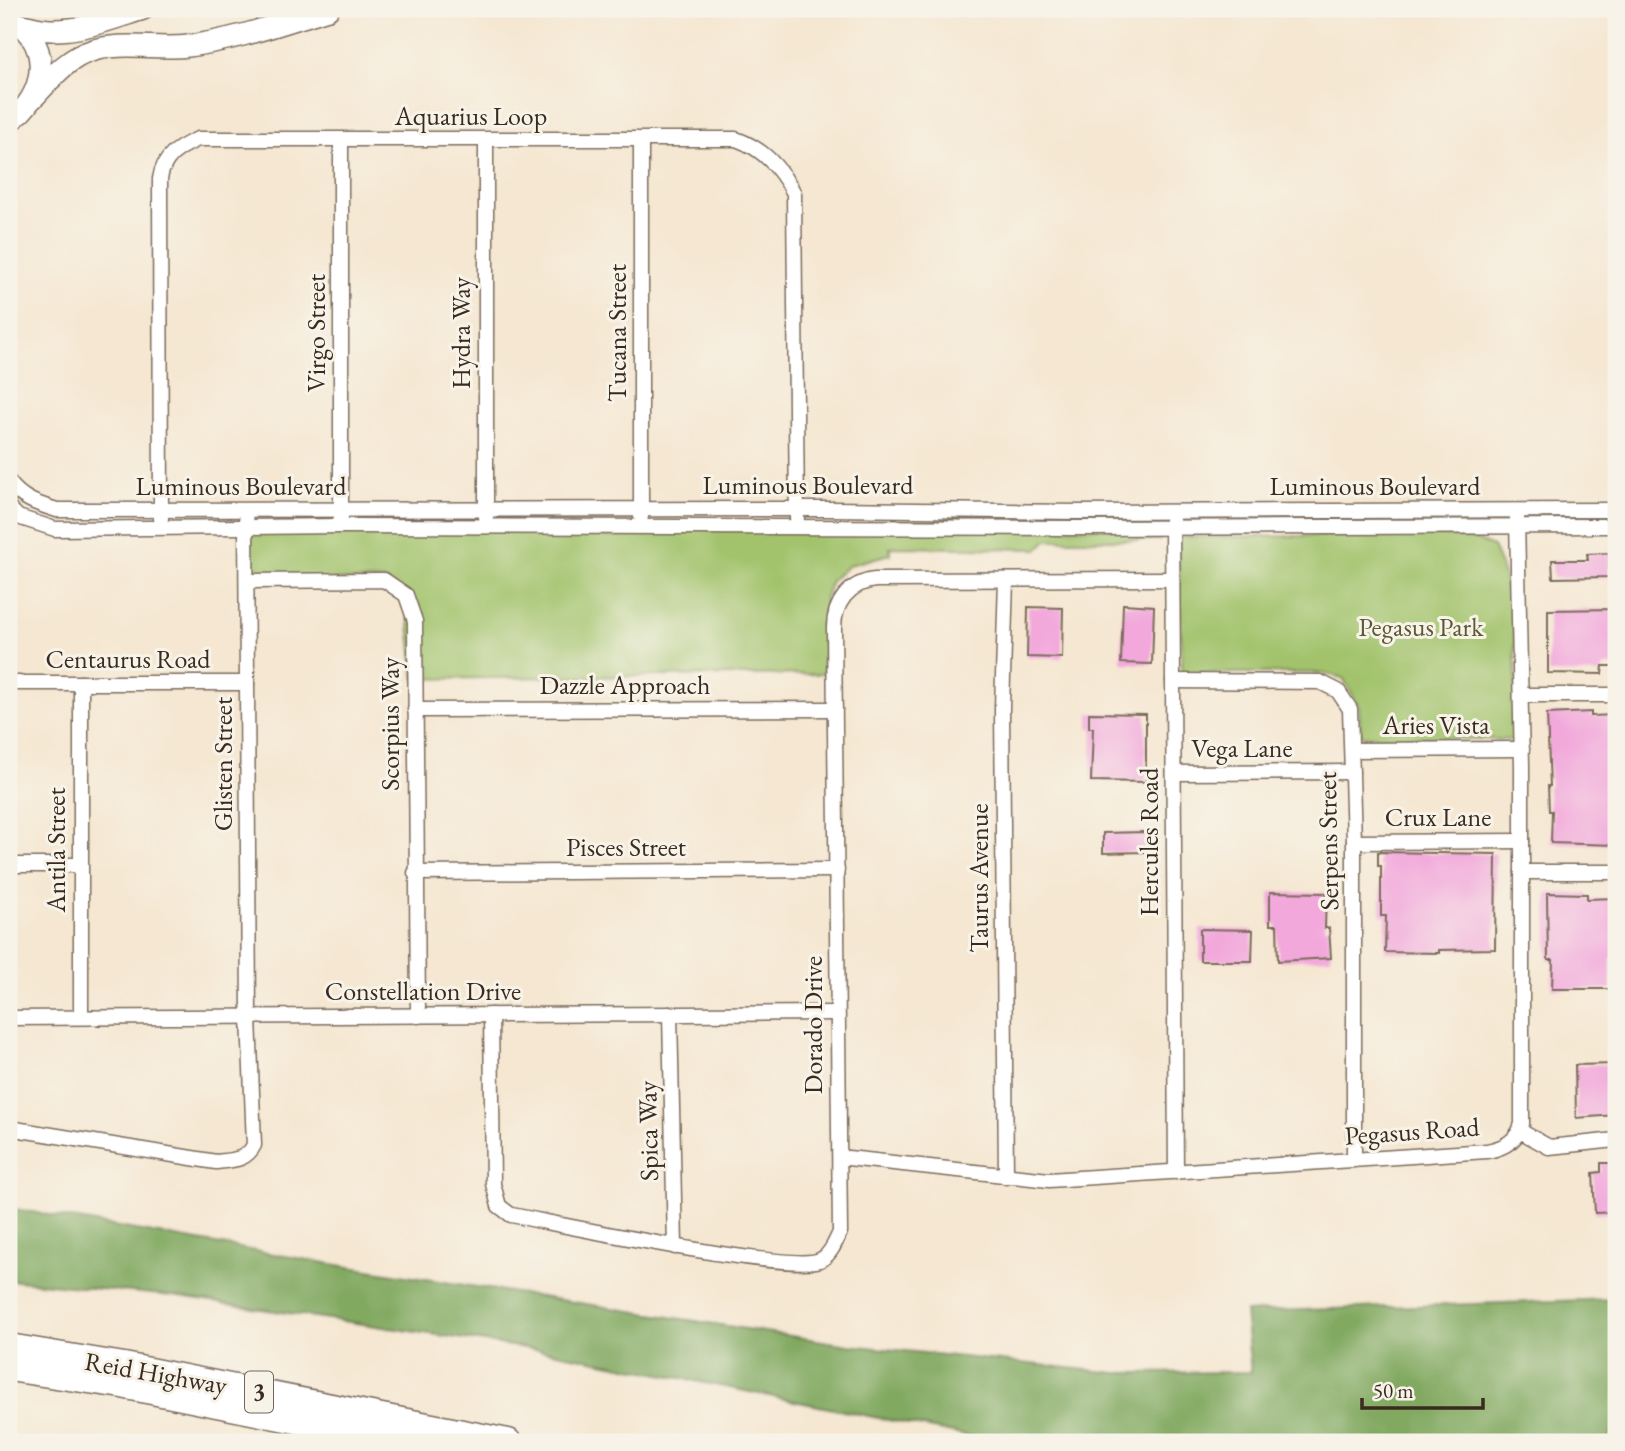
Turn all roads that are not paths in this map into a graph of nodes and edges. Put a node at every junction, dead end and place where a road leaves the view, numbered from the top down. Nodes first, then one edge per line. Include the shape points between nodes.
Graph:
1 (143, 9) edge
2 (328, 9) edge
3 (14, 21) edge
4 (33, 98) junction
5 (9, 122) edge
6 (341, 140) junction
7 (486, 140) junction
8 (641, 140) junction
9 (9, 482) edge
10 (9, 508) edge
11 (486, 510) junction
12 (642, 510) junction
13 (798, 510) junction
14 (1517, 510) junction
15 (1616, 510) edge
16 (161, 511) junction
17 (246, 511) junction
18 (341, 511) junction
19 (1172, 511) junction
20 (341, 526) junction
21 (486, 526) junction
22 (641, 526) junction
23 (1616, 526) edge
24 (797, 527) junction
25 (1517, 527) junction
26 (247, 528) junction
27 (1172, 528) junction
28 (161, 529) junction
29 (1172, 579) junction
30 (1006, 580) junction
31 (248, 581) junction
32 (1173, 681) junction
33 (9, 683) edge
34 (81, 683) junction
35 (247, 683) junction
36 (1521, 695) junction
37 (1616, 695) edge
38 (835, 709) junction
39 (415, 710) junction
40 (1522, 749) junction
41 (1352, 750) junction
42 (1352, 772) junction
43 (1174, 773) junction
44 (1522, 841) junction
45 (1354, 842) junction
46 (9, 865) edge
47 (80, 865) junction
48 (837, 870) junction
49 (1522, 872) junction
50 (1616, 872) edge
51 (415, 873) junction
52 (837, 1013) junction
53 (670, 1014) junction
54 (491, 1015) junction
55 (418, 1016) junction
56 (81, 1017) junction
57 (249, 1017) junction
58 (9, 1018) edge
59 (9, 1128) edge
60 (1520, 1131) junction
61 (1616, 1140) edge
62 (848, 1158) dead end
63 (1354, 1160) junction
64 (1175, 1172) junction
65 (1006, 1177) junction
66 (675, 1247) junction
67 (9, 1347) edge
68 (9, 1368) edge
69 (406, 1442) edge
70 (508, 1442) edge

1 - 3 main road via 66,29
2 - 4 main road via 233,38 186,46 91,51 66,64
3 - 4 main road via 30,36 39,58 39,83
4 - 5 main road
6 - 7 street, Aquarius Loop
6 - 16 street, Aquarius Loop via 198,139 180,147 161,169
6 - 18 street, Virgo Street
7 - 8 street, Aquarius Loop
7 - 11 street, Hydra Way
8 - 12 street, Tucana Street
8 - 13 street, Aquarius Loop via 736,139 754,145 782,171 794,192
9 - 16 street, Luminous Boulevard via 30,502 57,510
10 - 28 street, Luminous Boulevard via 18,517 55,529
11 - 12 street, Luminous Boulevard
11 - 18 street, Luminous Boulevard
11 - 21 street, Hydra Way
12 - 13 street, Luminous Boulevard
12 - 22 street, Tucana Street
13 - 19 street, Luminous Boulevard
13 - 24 street, Aquarius Loop
14 - 15 street, Luminous Boulevard
14 - 19 street, Luminous Boulevard
14 - 25 street
16 - 17 street, Luminous Boulevard
16 - 28 street, Aquarius Loop
17 - 18 street, Luminous Boulevard
17 - 26 street, Glisten Street
18 - 20 street, Virgo Street
19 - 27 street, Hercules Road
20 - 21 street, Luminous Boulevard
20 - 26 street, Luminous Boulevard
21 - 22 street, Luminous Boulevard
22 - 24 street, Luminous Boulevard
23 - 25 street, Luminous Boulevard
24 - 27 street, Luminous Boulevard
25 - 27 street, Luminous Boulevard
25 - 36 street
26 - 28 street, Luminous Boulevard
26 - 31 street, Glisten Street
27 - 29 street, Hercules Road
29 - 30 street, Dorado Drive
29 - 32 street, Hercules Road
30 - 38 street, Dorado Drive via 875,580 858,584 839,603 834,620
30 - 65 street, Taurus Avenue via 1002,708
31 - 35 street, Glisten Street
31 - 39 street, Scorpius Way via 384,580 406,595 415,621
32 - 41 street, Serpens Street via 1327,683 1350,709
32 - 43 street, Hercules Road
33 - 34 street, Centaurus Road
34 - 35 street, Centaurus Road
34 - 47 street, Antila Street
35 - 57 street, Glisten Street
36 - 37 street
36 - 40 street
38 - 39 street, Dazzle Approach
38 - 48 street, Dorado Drive
39 - 51 street, Scorpius Way
40 - 41 street, Aries Vista
40 - 44 street
41 - 42 street, Serpens Street
42 - 43 street, Vega Lane
42 - 45 street, Serpens Street
43 - 64 street, Hercules Road
44 - 45 street, Crux Lane
44 - 49 street
45 - 63 street, Serpens Street
46 - 47 street
47 - 56 street, Antila Street
48 - 51 street, Pisces Street
48 - 52 street, Dorado Drive
49 - 50 street
49 - 60 street
51 - 55 street, Scorpius Way
52 - 53 street, Constellation Drive
52 - 66 street, Dorado Drive via 840,1232 834,1245 822,1259 801,1264
53 - 54 street, Constellation Drive
53 - 66 street, Spica Way
54 - 55 street, Constellation Drive
54 - 66 street, Dorado Drive via 493,1184 499,1206 510,1215
55 - 57 street, Constellation Drive
56 - 57 street, Constellation Drive
56 - 58 street, Constellation Drive
57 - 59 street, Glisten Street via 254,1145 250,1154 240,1159 216,1162
60 - 61 street via 1549,1147
60 - 63 street, Pegasus Road via 1499,1149
62 - 65 street, Pegasus Road
63 - 64 street, Pegasus Road
64 - 65 street, Pegasus Road via 1049,1180
67 - 70 highway, Reid Highway / 3
68 - 69 highway, Reid Highway / 3 via 122,1385

